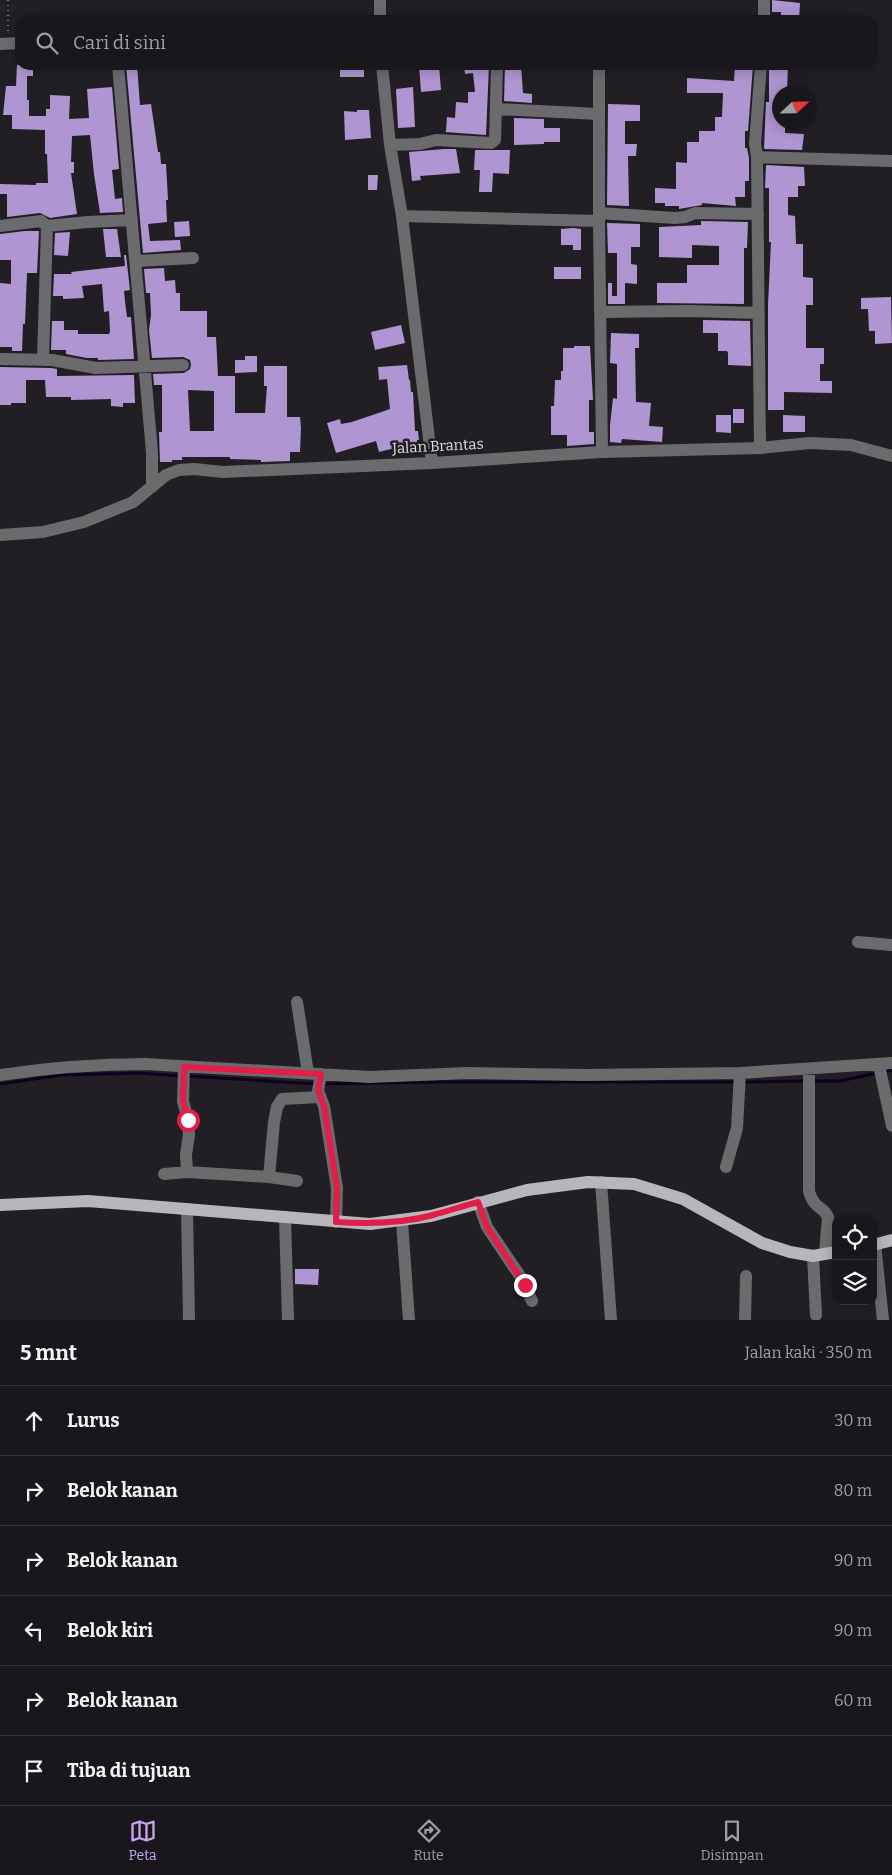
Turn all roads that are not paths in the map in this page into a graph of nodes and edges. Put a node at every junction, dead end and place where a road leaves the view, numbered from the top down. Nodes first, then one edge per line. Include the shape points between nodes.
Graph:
1 (380, 0) edge
2 (764, 0) edge
3 (380, 15) edge
4 (764, 15) edge
5 (118, 70) edge
6 (383, 70) edge
7 (497, 70) edge
8 (599, 70) edge
9 (761, 70) edge
10 (496, 109) junction
11 (599, 114) junction
12 (390, 144) junction
13 (757, 157) junction
14 (892, 161) edge
15 (758, 214) junction
16 (402, 216) junction
17 (599, 217) junction
18 (132, 220) junction
19 (0, 226) edge
20 (46, 226) junction
21 (193, 258) dead end
22 (136, 261) junction
23 (600, 312) junction
24 (759, 313) junction
25 (0, 359) edge
26 (43, 360) junction
27 (183, 365) dead end
28 (144, 366) junction
29 (760, 448) junction
30 (602, 452) junction
31 (892, 456) edge
32 (432, 463) junction
33 (152, 486) junction
34 (0, 535) edge
35 (858, 942) dead end
36 (892, 945) edge
37 (297, 1002) dead end
38 (892, 1063) edge
39 (880, 1070) junction
40 (184, 1073) junction
41 (308, 1073) junction
42 (0, 1075) edge
43 (810, 1078) junction
44 (739, 1079) junction
45 (320, 1085) junction
46 (892, 1126) edge
47 (726, 1167) dead end
48 (187, 1172) junction
49 (164, 1174) dead end
50 (269, 1177) junction
51 (297, 1181) dead end
52 (601, 1182) junction
53 (478, 1202) junction
54 (0, 1205) edge
55 (187, 1209) junction
56 (285, 1217) junction
57 (402, 1221) junction
58 (336, 1222) junction
59 (892, 1240) edge
60 (877, 1243) edge
61 (825, 1254) edge
62 (876, 1260) edge
63 (746, 1276) dead end
64 (532, 1301) dead end
65 (816, 1315) dead end
66 (189, 1320) edge
67 (288, 1320) edge
68 (409, 1320) edge
69 (611, 1320) edge
70 (745, 1320) edge
71 (883, 1320) edge

1 - 3 street
2 - 4 street
5 - 18 street
6 - 12 street
7 - 10 street
8 - 11 street
9 - 13 street
10 - 11 street
10 - 12 street via 495,140 491,143 436,140 420,144
11 - 17 street
12 - 16 street
13 - 14 street
13 - 15 street
15 - 17 street
15 - 24 street
16 - 17 street
16 - 32 street
17 - 23 street
18 - 20 street
18 - 22 street
19 - 20 street via 41,222
20 - 26 street
21 - 22 street
22 - 28 street
23 - 24 street
23 - 30 street
24 - 29 street
25 - 26 street
26 - 28 street via 96,368
27 - 28 street
28 - 33 street
29 - 30 street, Jalan Brantas
29 - 31 street, Jalan Brantas via 810,443 851,445
30 - 32 street, Jalan Brantas
32 - 33 street, Jalan Brantas via 223,472 179,470 166,474
33 - 34 street, Jalan Brantas via 132,502 84,522 43,532
35 - 36 street
37 - 41 street
38 - 39 street
39 - 43 street
39 - 46 street
40 - 41 street
40 - 42 street via 145,1064 108,1064
40 - 48 street via 183,1101 189,1135
41 - 45 street
43 - 44 street
43 - 61 street via 809,1191 815,1206 826,1212
44 - 45 street via 468,1072 369,1077
44 - 47 street via 737,1128
45 - 50 street via 279,1102
45 - 58 street via 337,1188
48 - 49 street
48 - 50 street
50 - 51 street
52 - 53 main road via 527,1190
52 - 61 main road via 634,1184 683,1199 762,1243 790,1252
52 - 69 street
53 - 57 main road
53 - 64 street via 487,1227 522,1279
54 - 55 main road via 88,1201
55 - 56 main road
55 - 66 street
56 - 58 main road
56 - 67 street
57 - 58 main road via 370,1224
57 - 68 street
59 - 60 main road
61 - 65 street
62 - 71 street
63 - 70 street

